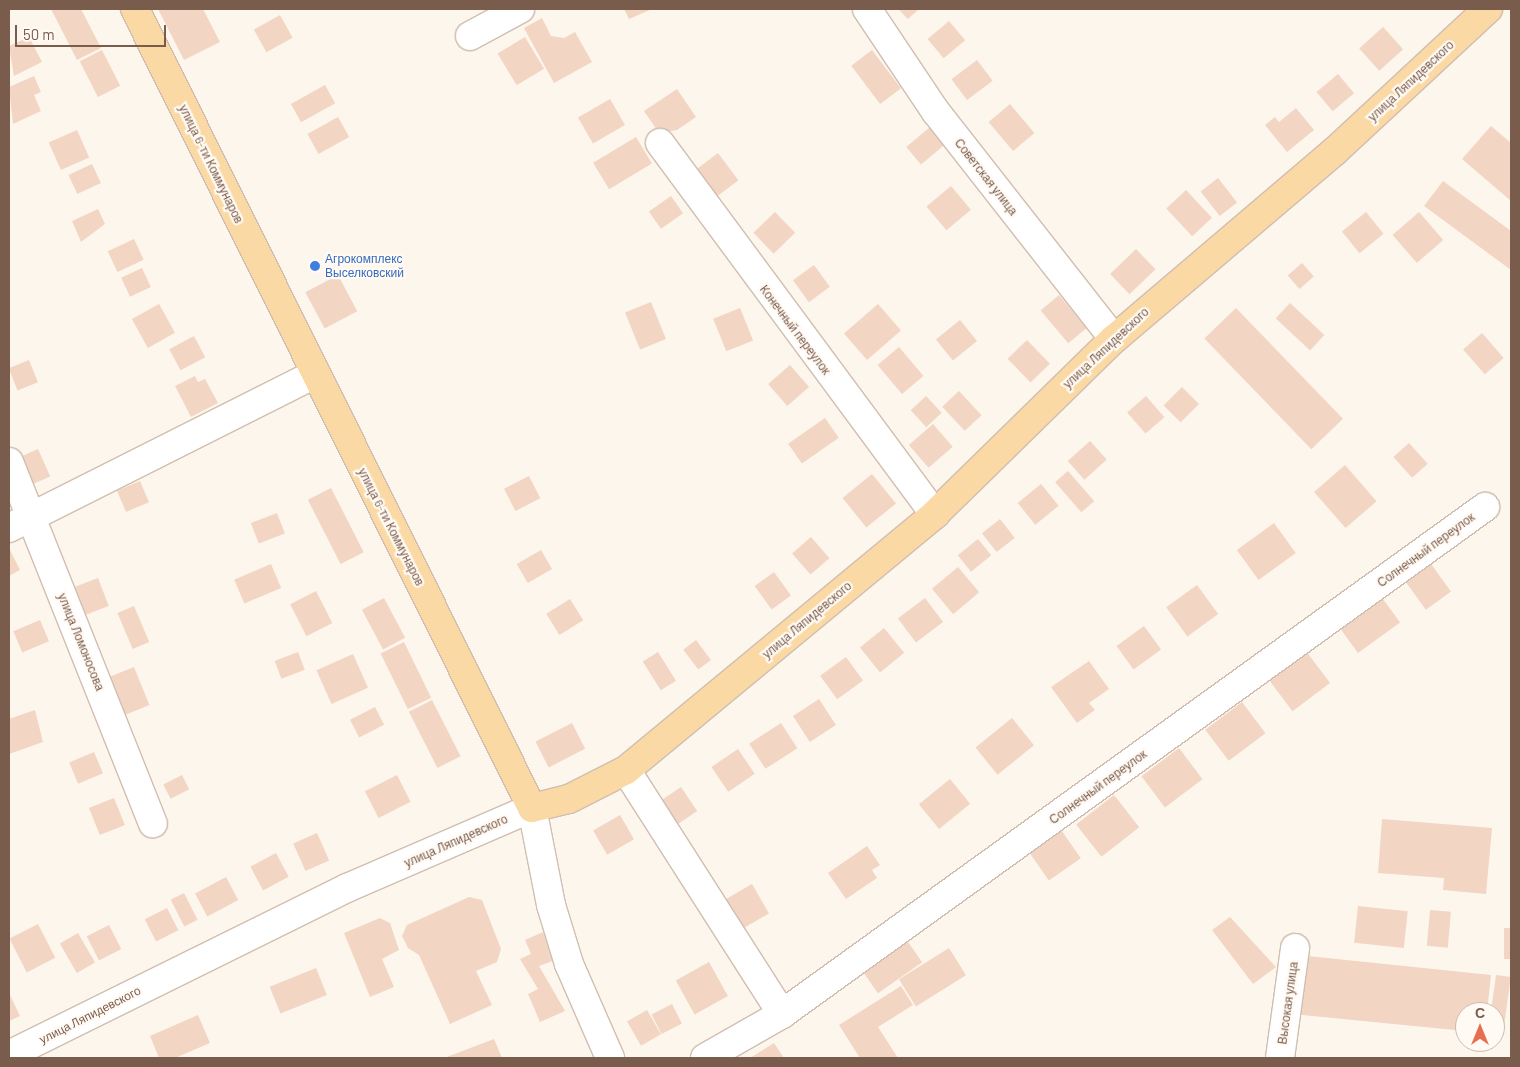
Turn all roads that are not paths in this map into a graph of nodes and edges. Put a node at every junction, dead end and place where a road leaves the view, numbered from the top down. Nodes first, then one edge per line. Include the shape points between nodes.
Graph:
1 (135, 9) edge
2 (520, 9) edge
3 (867, 9) edge
4 (1488, 9) edge
5 (470, 36) dead end
6 (660, 143) dead end
7 (1114, 339) junction
8 (315, 374) junction
9 (9, 462) edge
10 (1486, 507) dead end
11 (935, 514) junction
12 (20, 523) edge
13 (626, 770) junction
14 (532, 808) junction
15 (153, 823) dead end
16 (1295, 948) dead end
17 (782, 1014) junction
18 (9, 1055) edge
19 (610, 1058) edge
20 (705, 1058) edge
21 (1280, 1058) edge

1 - 8 main road, улица 6-ти Коммунаров
2 - 5 street
3 - 7 street, Советская улица via 936,112
4 - 7 main road, улица Ляпидевского via 1335,151
6 - 11 street, Конечный переулок
7 - 11 main road, улица Ляпидевского
8 - 12 street
8 - 14 main road, улица 6-ти Коммунаров
9 - 12 street, улица Ломоносова
10 - 17 street, Солнечный переулок
11 - 13 main road, улица Ляпидевского
12 - 15 street, улица Ломоносова
13 - 14 main road, улица Ляпидевского via 569,799
13 - 17 street
14 - 18 street, улица Ляпидевского via 347,888
14 - 19 street, улица 6-ти Коммунаров via 551,905 566,955
16 - 21 street, Высокая улица
17 - 20 street, Солнечный переулок

